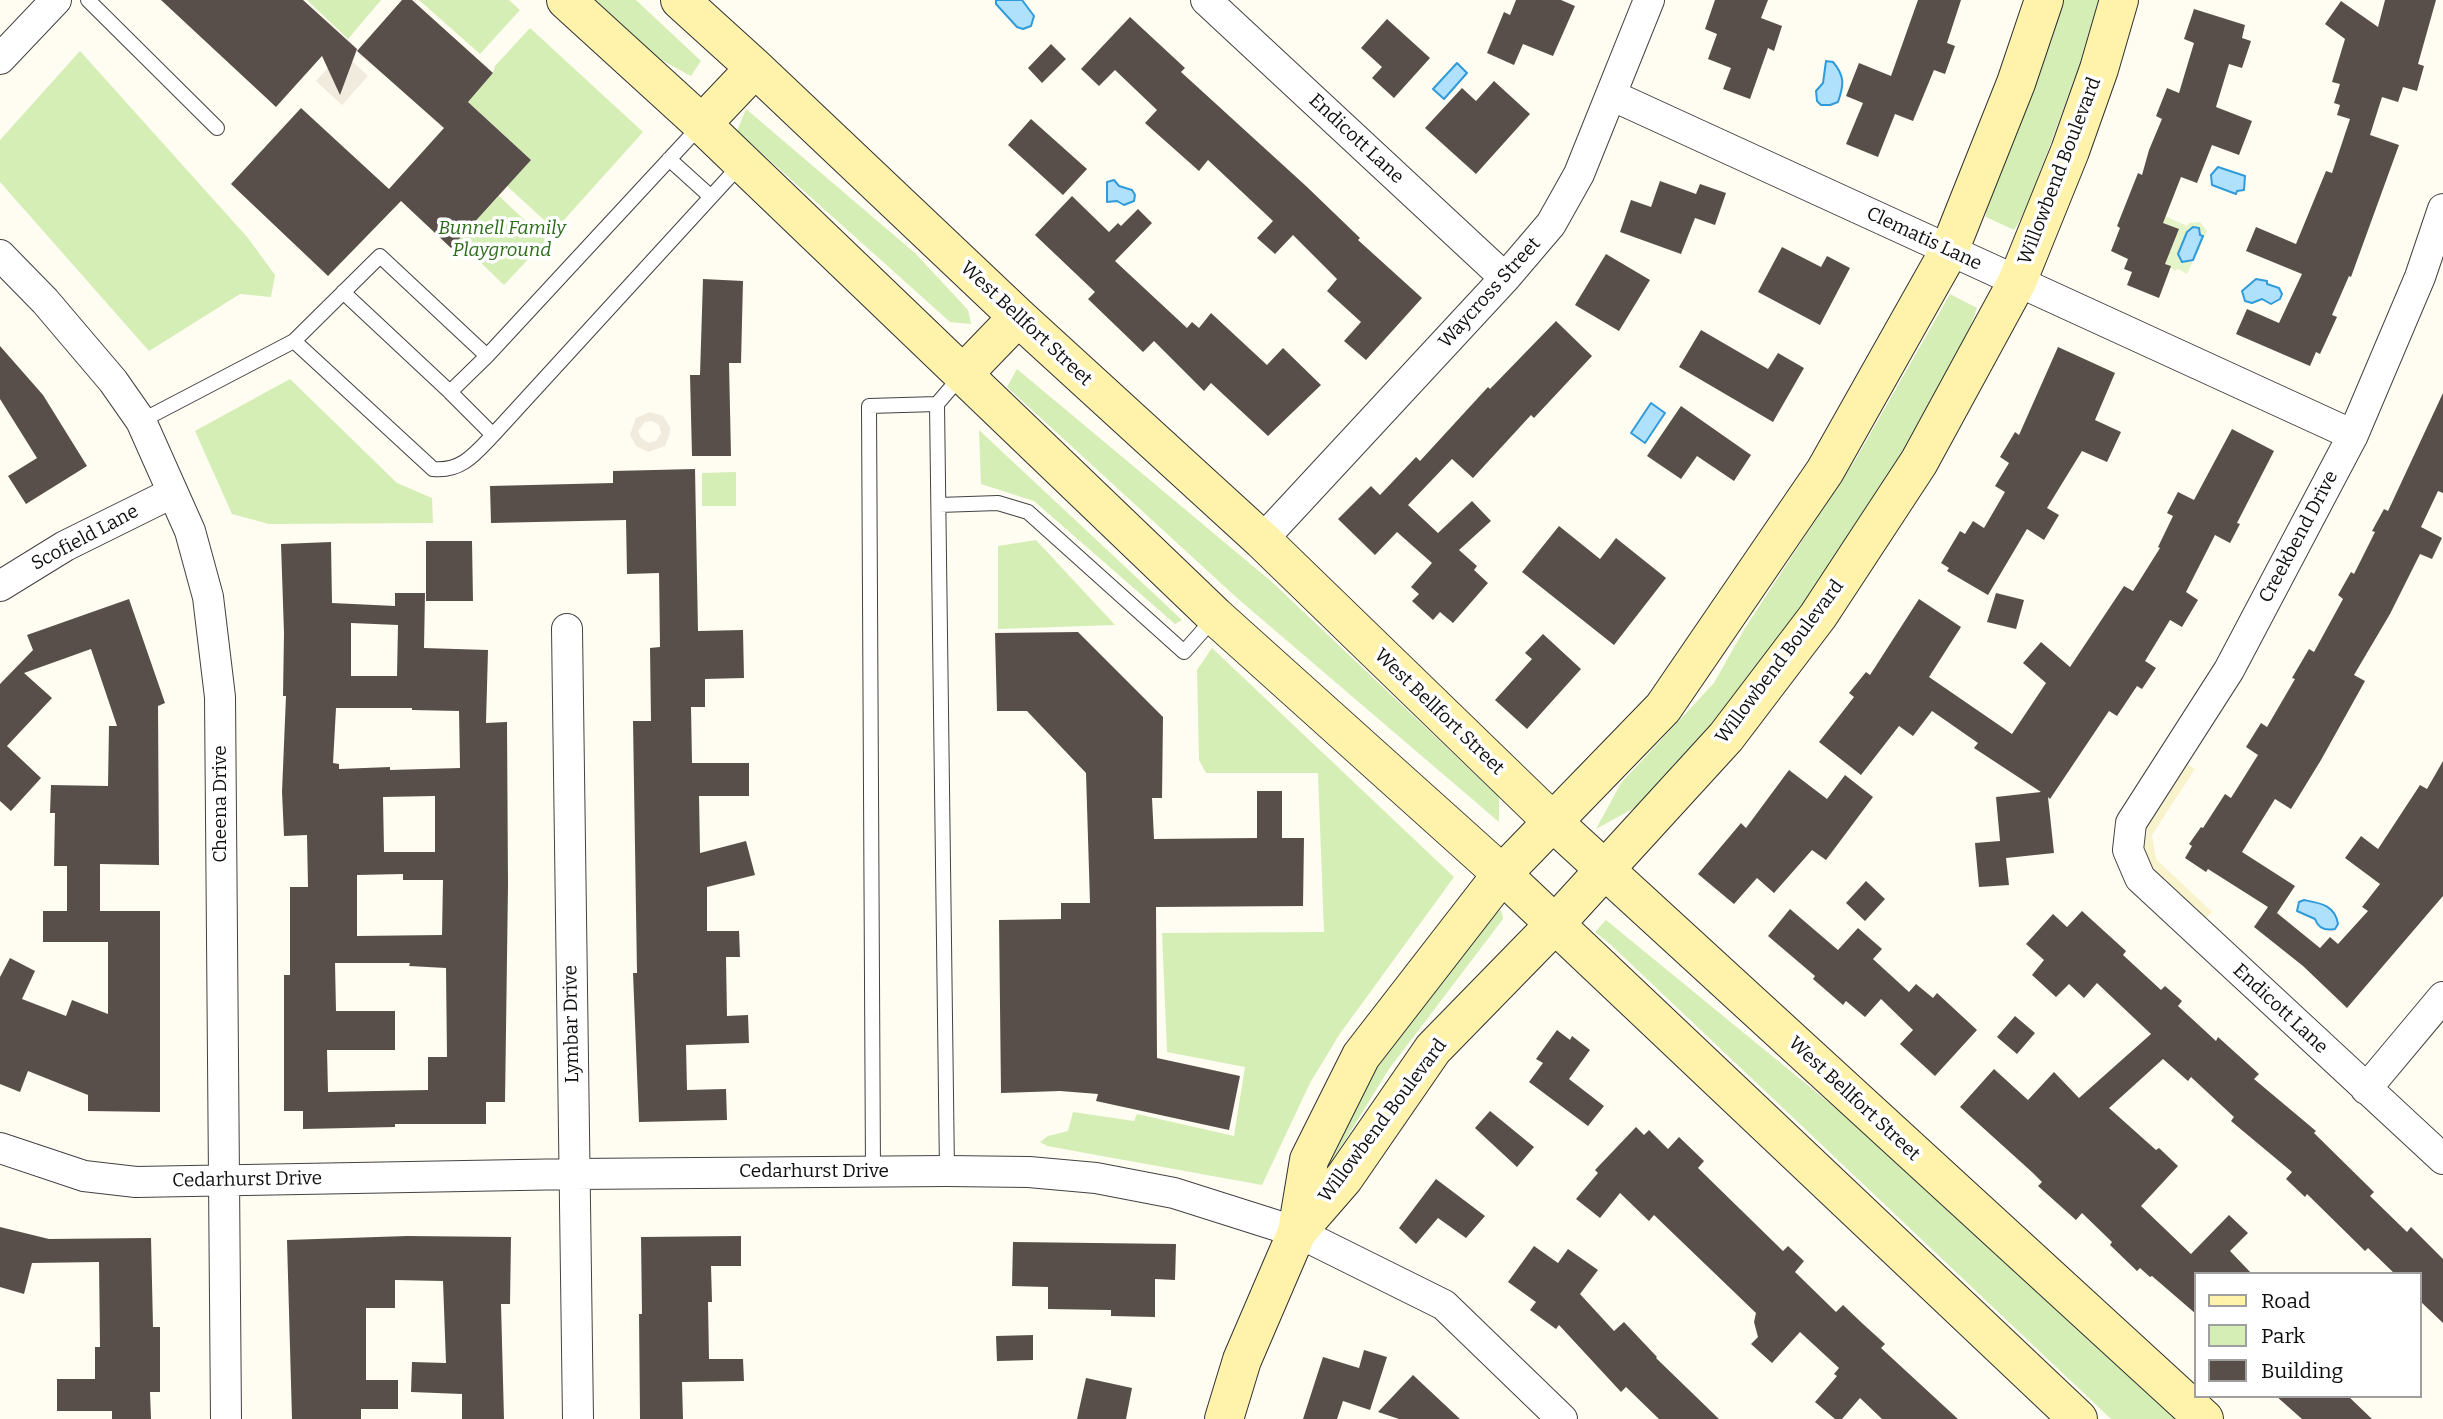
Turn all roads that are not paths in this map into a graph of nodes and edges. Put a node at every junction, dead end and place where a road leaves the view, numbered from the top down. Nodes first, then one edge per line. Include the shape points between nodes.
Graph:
1 (55, 0) edge
2 (88, 0) edge
3 (566, 0) edge
4 (680, 0) edge
5 (1206, 0) edge
6 (1649, 0) edge
7 (2044, 0) edge
8 (2119, 0) edge
9 (0, 59) edge
10 (755, 68) junction
11 (1611, 95) junction
12 (702, 124) junction
13 (217, 128) dead end
14 (669, 159) junction
15 (742, 163) junction
16 (710, 197) junction
17 (2443, 209) edge
18 (1950, 251) junction
19 (0, 255) edge
20 (1505, 278) junction
21 (2017, 282) junction
22 (343, 292) junction
23 (1018, 317) junction
24 (294, 341) junction
25 (487, 356) junction
26 (963, 374) junction
27 (450, 392) junction
28 (937, 404) junction
29 (141, 421) junction
30 (492, 435) junction
31 (2353, 435) junction
32 (172, 493) junction
33 (939, 505) junction
34 (1262, 540) junction
35 (0, 586) edge
36 (1216, 616) junction
37 (567, 629) dead end
38 (1554, 823) junction
39 (2128, 850) joint
40 (1604, 869) junction
41 (1502, 874) junction
42 (1555, 924) junction
43 (2443, 997) edge
44 (2366, 1089) junction
45 (0, 1148) edge
46 (2443, 1159) edge
47 (873, 1171) junction
48 (947, 1171) junction
49 (574, 1174) junction
50 (222, 1180) junction
51 (1297, 1231) junction
52 (226, 1419) edge
53 (578, 1419) edge
54 (1224, 1419) edge
55 (1562, 1419) edge
56 (2078, 1419) edge
57 (2204, 1419) edge

1 - 9 street
2 - 13 lane
3 - 12 main road
4 - 10 main road, West Bellfort Street
5 - 20 street, Endicott Lane
6 - 11 street, Waycross Street
7 - 18 main road, Willowbend Boulevard via 2017,83
8 - 21 main road, Willowbend Boulevard via 2070,151
10 - 12 main road
10 - 23 main road, West Bellfort Street
11 - 18 street, Clematis Lane
11 - 20 street, Waycross Street via 1579,174 1551,224
12 - 14 lane
12 - 15 main road
14 - 16 lane
14 - 25 lane
15 - 16 lane
15 - 26 main road
16 - 30 lane
17 - 31 street, Creekbend Drive via 2420,277
18 - 21 street, Clematis Lane
18 - 38 main road, Willowbend Boulevard via 1825,471 1663,708
19 - 29 street, Cheena Drive via 105,371
20 - 34 street, Waycross Street
21 - 31 street, Clematis Lane
21 - 40 main road, Willowbend Boulevard via 1919,462 1813,623 1726,737
22 - 24 lane
22 - 25 lane via 380,256
22 - 27 lane
23 - 26 main road
23 - 34 main road, West Bellfort Street
24 - 29 lane
24 - 30 lane via 433,469 461,465
25 - 27 lane
26 - 28 lane
26 - 36 main road
27 - 30 lane
28 - 33 lane
28 - 47 lane via 869,407
29 - 32 street, Cheena Drive
31 - 39 street, Creekbend Drive via 2229,670 2131,823
32 - 35 street, Scofield Lane via 65,546
32 - 50 street, Cheena Drive via 190,531 208,597 220,697
33 - 36 lane via 998,503 1028,512 1184,652
33 - 48 lane
34 - 38 main road, West Bellfort Street
36 - 41 main road
37 - 49 street, Lymbar Drive
38 - 40 main road, West Bellfort Street
38 - 41 main road, Willowbend Boulevard
39 - 44 street, Endicott Lane via 2140,878
40 - 42 main road, Willowbend Boulevard
40 - 57 main road, West Bellfort Street
41 - 42 main road
41 - 51 main road, Willowbend Boulevard via 1361,1056 1309,1160
42 - 51 main road, Willowbend Boulevard via 1433,1049 1344,1178
42 - 56 main road
43 - 44 street
44 - 46 street, Endicott Lane
45 - 50 street, Cedarhurst Drive via 84,1176 136,1182
47 - 48 street, Cedarhurst Drive
47 - 49 street, Cedarhurst Drive
48 - 51 street, Cedarhurst Drive via 1096,1178 1174,1193
49 - 50 street, Cedarhurst Drive
49 - 53 street, Lymbar Drive
50 - 52 street, Cheena Drive
51 - 54 main road, Willowbend Boulevard via 1242,1360
51 - 55 street, Cedarhurst Drive via 1444,1305

